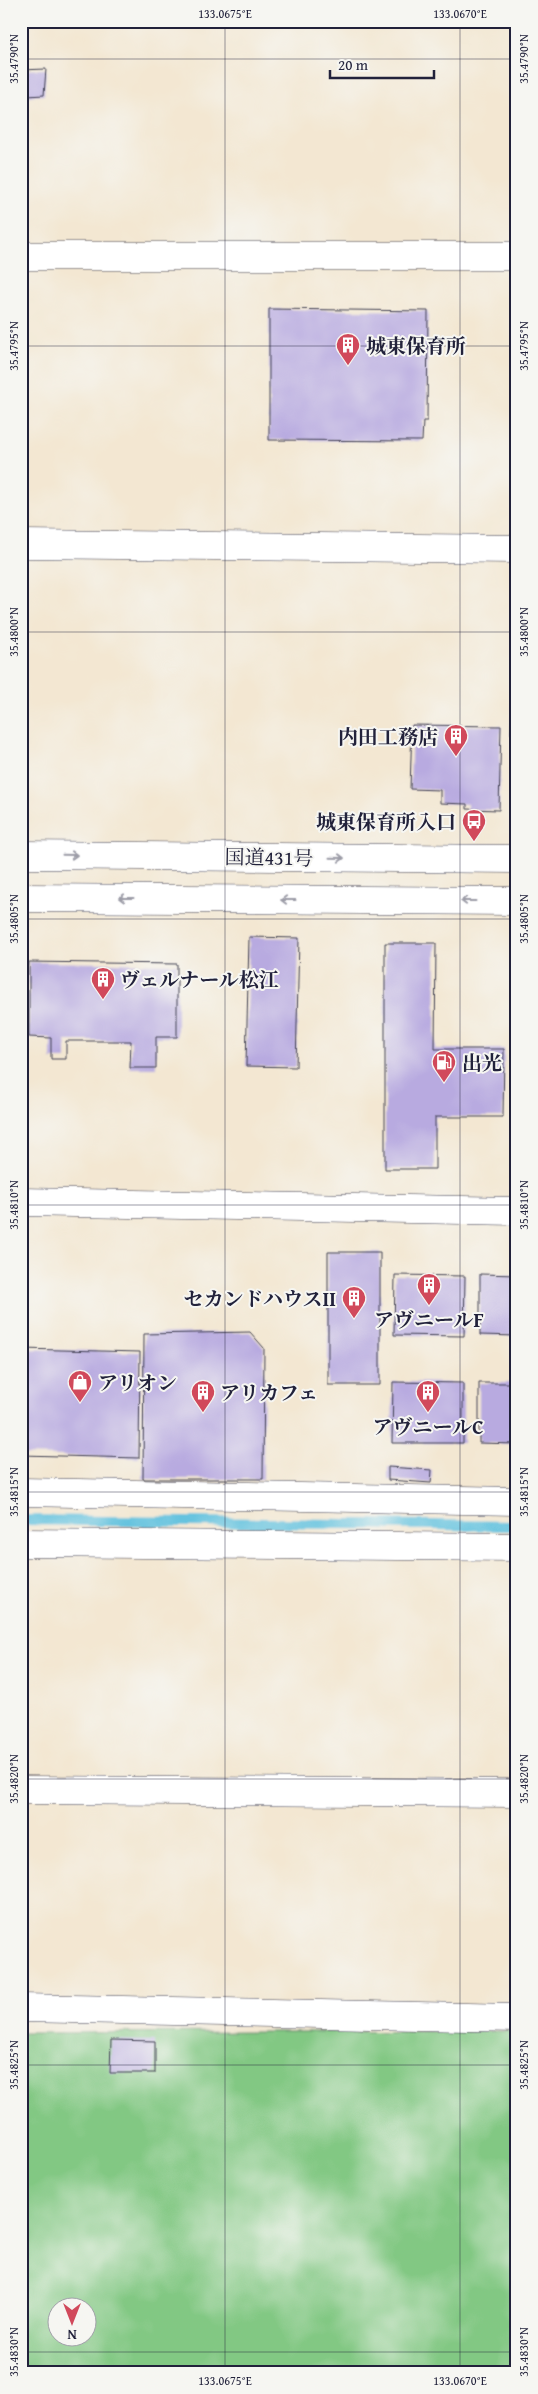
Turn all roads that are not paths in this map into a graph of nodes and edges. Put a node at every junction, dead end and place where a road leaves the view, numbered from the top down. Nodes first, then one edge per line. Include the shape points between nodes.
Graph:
1 (21, 256) edge
2 (517, 256) edge
3 (21, 544) edge
4 (517, 550) edge
5 (21, 855) edge
6 (517, 859) edge
7 (21, 898) edge
8 (517, 901) edge
9 (21, 1202) edge
10 (517, 1210) edge
11 (21, 1492) edge
12 (517, 1501) edge
13 (21, 1544) edge
14 (517, 1547) edge
15 (21, 1790) edge
16 (517, 1794) edge
17 (21, 2008) edge
18 (517, 2018) edge

1 - 2 main road
3 - 4 main road
5 -> 6 main road, 国道431号
8 -> 7 main road, 国道431号
9 - 10 main road
11 - 12 main road
13 - 14 main road
15 - 16 main road
17 - 18 main road

